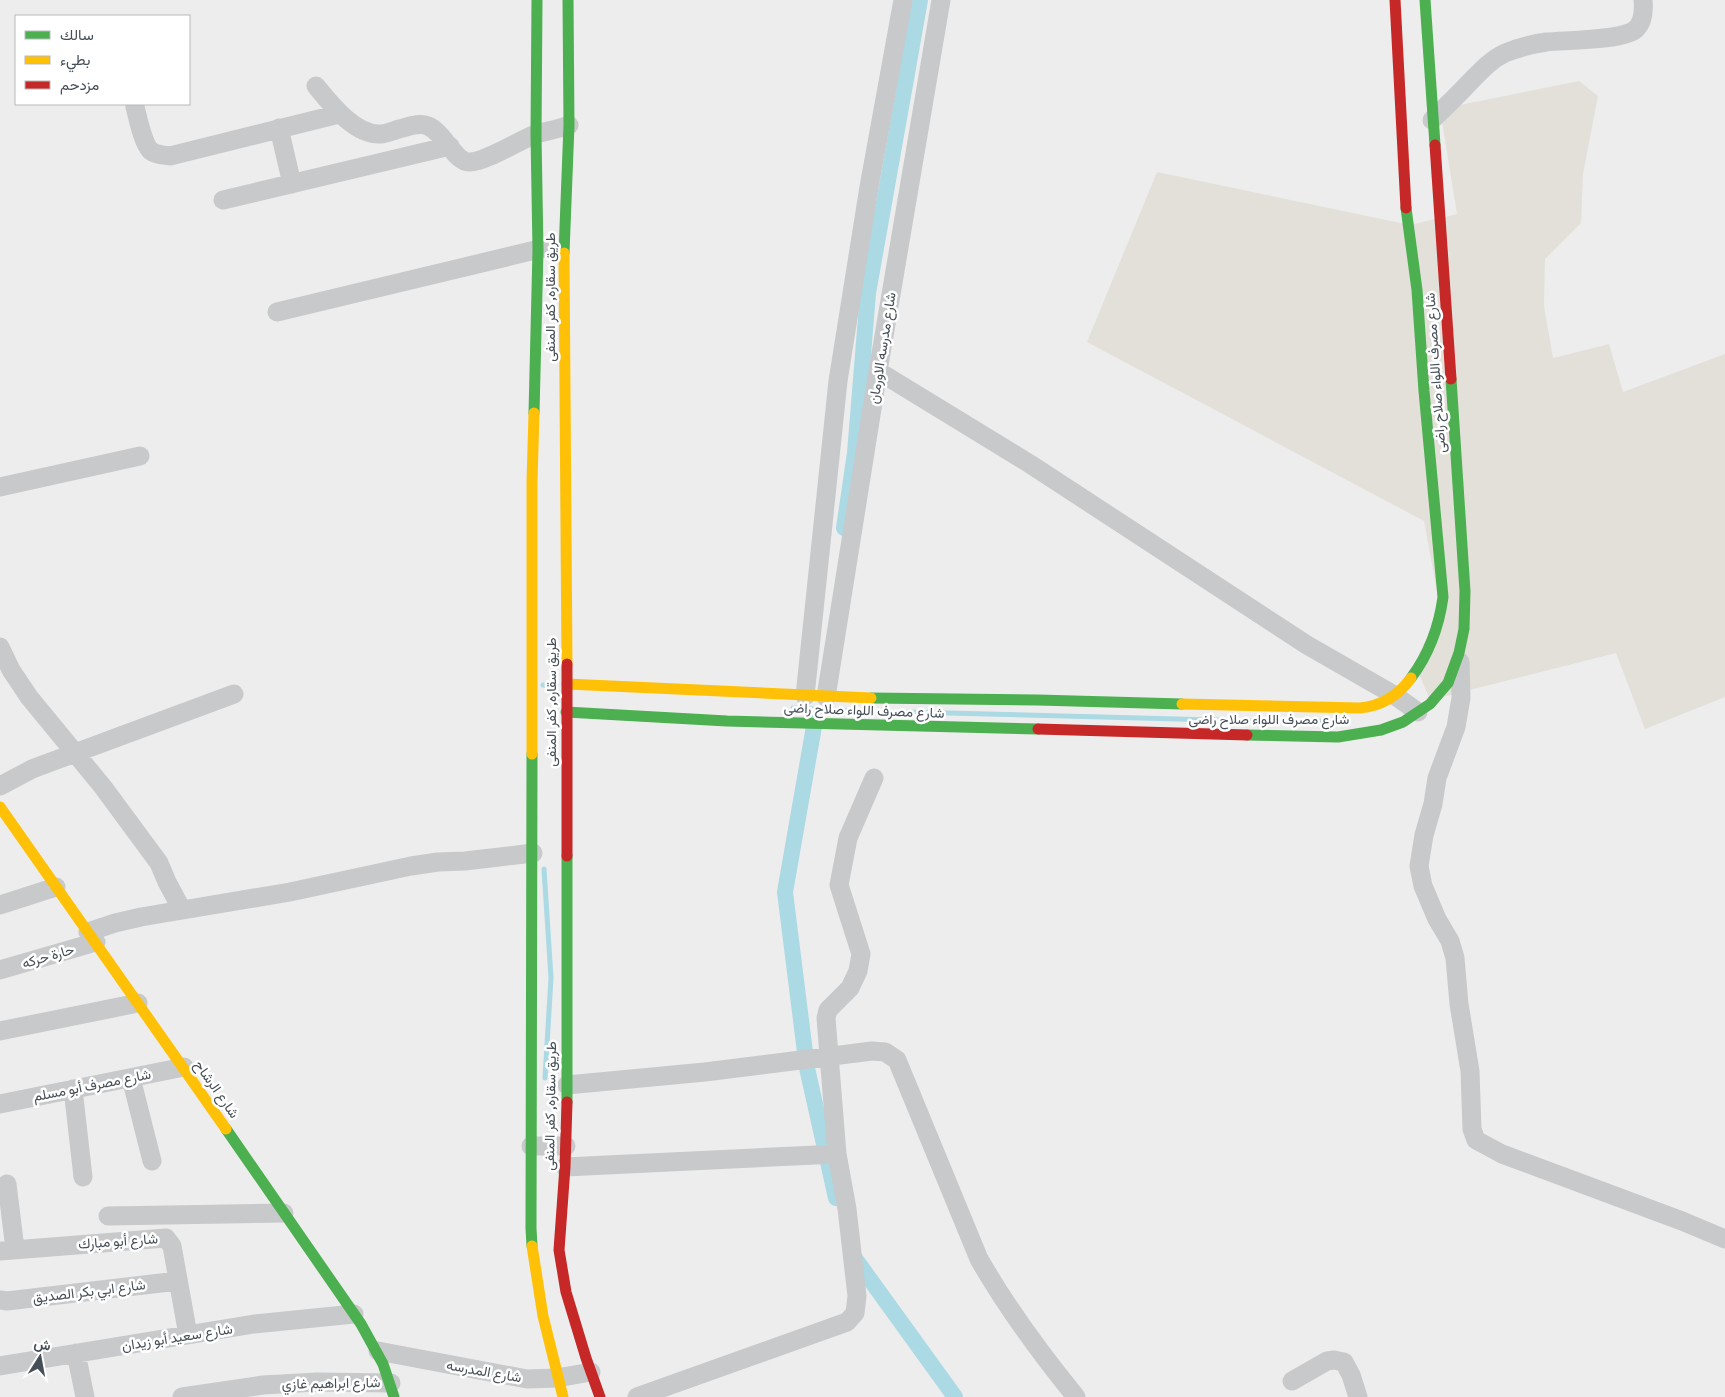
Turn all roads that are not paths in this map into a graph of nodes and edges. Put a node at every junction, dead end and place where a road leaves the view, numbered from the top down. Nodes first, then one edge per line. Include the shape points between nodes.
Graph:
1 (537, 0) edge
2 (568, 0) edge
3 (903, 0) edge
4 (942, 0) edge
5 (1395, 0) edge
6 (1425, 0) edge
7 (1643, 0) edge
8 (316, 86) dead end
9 (135, 107) dead end
10 (339, 114) junction
11 (1432, 120) junction
12 (279, 128) junction
13 (553, 130) junction
14 (450, 146) junction
15 (292, 184) junction
16 (223, 200) dead end
17 (564, 243) junction
18 (538, 250) junction
19 (277, 312) dead end
20 (549, 371) junction
21 (878, 371) junction
22 (140, 456) dead end
23 (0, 488) edge
24 (0, 647) edge
25 (1459, 653) junction
26 (567, 684) junction
27 (234, 694) dead end
28 (1394, 696) junction
29 (826, 697) junction
30 (803, 710) junction
31 (566, 712) junction
32 (1418, 712) junction
33 (882, 713) junction
34 (1004, 714) junction
35 (75, 752) junction
36 (874, 778) dead end
37 (0, 786) edge
38 (0, 808) edge
39 (533, 853) junction
40 (56, 887) junction
41 (0, 905) edge
42 (182, 910) junction
43 (92, 937) junction
44 (0, 970) edge
45 (138, 1003) junction
46 (0, 1031) edge
47 (829, 1057) junction
48 (184, 1067) junction
49 (131, 1078) junction
50 (567, 1085) junction
51 (73, 1089) junction
52 (0, 1104) edge
53 (535, 1146) junction
54 (563, 1146) junction
55 (837, 1154) junction
56 (152, 1161) dead end
57 (565, 1167) junction
58 (83, 1177) dead end
59 (7, 1184) dead end
60 (284, 1213) junction
61 (108, 1216) dead end
62 (1725, 1240) edge
63 (8, 1250) edge
64 (178, 1281) junction
65 (0, 1300) edge
66 (354, 1314) junction
67 (188, 1335) junction
68 (378, 1351) junction
69 (76, 1353) junction
70 (0, 1366) edge
71 (591, 1372) junction
72 (557, 1378) junction
73 (1292, 1382) dead end
74 (392, 1390) edge
75 (85, 1397) edge
76 (182, 1397) edge
77 (563, 1397) edge
78 (600, 1397) edge
79 (637, 1397) edge
80 (1076, 1397) edge
81 (1358, 1397) edge

1 - 13 street, طريق سقاره, كفر المنفى
2 - 13 street, طريق سقاره, كفر المنفى
3 - 30 street via 838,381
4 - 21 street, شارع مدرسه الاورمان
5 - 28 street, شارع مصرف اللواء صلاح راضى via 1406,208 1417,290 1443,597 1432,642 1405,686
6 - 11 street, شارع مصرف اللواء صلاح راضى
7 - 11 street via 1641,23 1625,34 1545,42 1503,54
8 - 10 street
9 - 12 street via 146,145 159,155 170,156
10 - 12 street
10 - 14 street via 370,133 381,134 417,124 427,125
11 - 25 street, شارع مصرف اللواء صلاح راضى via 1465,590 1464,629
12 - 15 street
13 - 14 street via 471,162 460,159
13 - 17 street, طريق سقاره, كفر المنفى
13 - 18 street, طريق سقاره, كفر المنفى
14 - 15 street
15 - 16 street
17 - 18 street
17 - 20 street, طريق سقاره, كفر المنفى
18 - 19 street
18 - 20 street, طريق سقاره, كفر المنفى
20 - 26 street, طريق سقاره, كفر المنفى via 565,575
20 - 39 street, طريق سقاره, كفر المنفى via 532,482
21 - 28 street via 1030,464 1307,645
21 - 29 street, شارع مدرسه الاورمان
22 - 23 street
24 - 35 street via 29,697
25 - 32 street, شارع مصرف اللواء صلاح راضى via 1448,683 1430,704
25 - 62 street via 1461,698 1456,727 1436,778 1419,866 1423,886 1450,940 1455,958 1470,1071 1472,1129 1476,1140 1502,1154
26 - 30 street, شارع مصرف اللواء صلاح راضى
26 - 31 street, طريق سقاره, كفر المنفى
27 - 35 street
28 - 32 street
28 - 34 street, شارع مصرف اللواء صلاح راضى via 1373,706 1351,709
29 - 30 street, شارع مصرف اللواء صلاح راضى
29 - 33 street, شارع مصرف اللواء صلاح راضى
30 - 31 street, شارع مصرف اللواء صلاح راضى via 726,721
30 - 33 street, شارع مصرف اللواء صلاح راضى
31 - 50 street, طريق سقاره, كفر المنفى via 562,884
32 - 34 street, شارع مصرف اللواء صلاح راضى via 1381,730 1338,737
33 - 34 street, شارع مصرف اللواء صلاح راضى
33 - 34 street, شارع مصرف اللواء صلاح راضى
35 - 37 street
35 - 42 street via 159,863
36 - 47 street via 848,838 840,876 844,903 862,954 850,988 828,1010
38 - 40 street, شارع الرشاح
39 - 42 street, حارة حركه via 411,866 290,892
39 - 53 street, طريق سقاره, كفر المنفى via 537,886
40 - 41 street
40 - 43 street, شارع الرشاح
42 - 43 street, حارة حركه via 115,923
43 - 44 street, حارة حركه
43 - 45 street, شارع الرشاح
45 - 46 street
45 - 48 street, شارع الرشاح
47 - 50 street
47 - 55 street
47 - 80 street via 872,1051 885,1052 897,1060 979,1259 996,1289
48 - 49 street, شارع مصرف أبو مسلم
48 - 60 street, شارع الرشاح
49 - 51 street, شارع مصرف أبو مسلم
49 - 56 street
50 - 54 street, طريق سقاره, كفر المنفى
51 - 52 street, شارع مصرف أبو مسلم
51 - 58 street
53 - 54 street
53 - 72 street, طريق سقاره, كفر المنفى via 532,1248
54 - 57 street, طريق سقاره, كفر المنفى
55 - 57 street
55 - 79 street via 857,1296 854,1313 847,1322
57 - 71 street, طريق سقاره, كفر المنفى via 559,1250 566,1292
59 - 63 street
60 - 61 street
60 - 66 street, شارع الرشاح
63 - 64 street, شارع أبو مبارك via 166,1238 172,1246
64 - 65 street, شارع ابي بكر الصديق
64 - 67 street, شارع أبو مبارك
66 - 67 street, شارع سعيد أبو زيدان via 254,1324
66 - 68 street, شارع الرشاح
67 - 69 street, شارع سعيد أبو زيدان
68 - 72 street, شارع المدرسه via 512,1377
68 - 74 street, شارع الرشاح
69 - 70 street, شارع سعيد أبو زيدان
69 - 75 street
71 - 72 street, شارع المدرسه
71 - 78 street, طريق سقاره, كفر المنفى
72 - 77 street, طريق سقاره, كفر المنفى
73 - 81 street via 1327,1361 1344,1362
74 - 76 street, شارع ابراهيم غازي via 317,1382 263,1385

